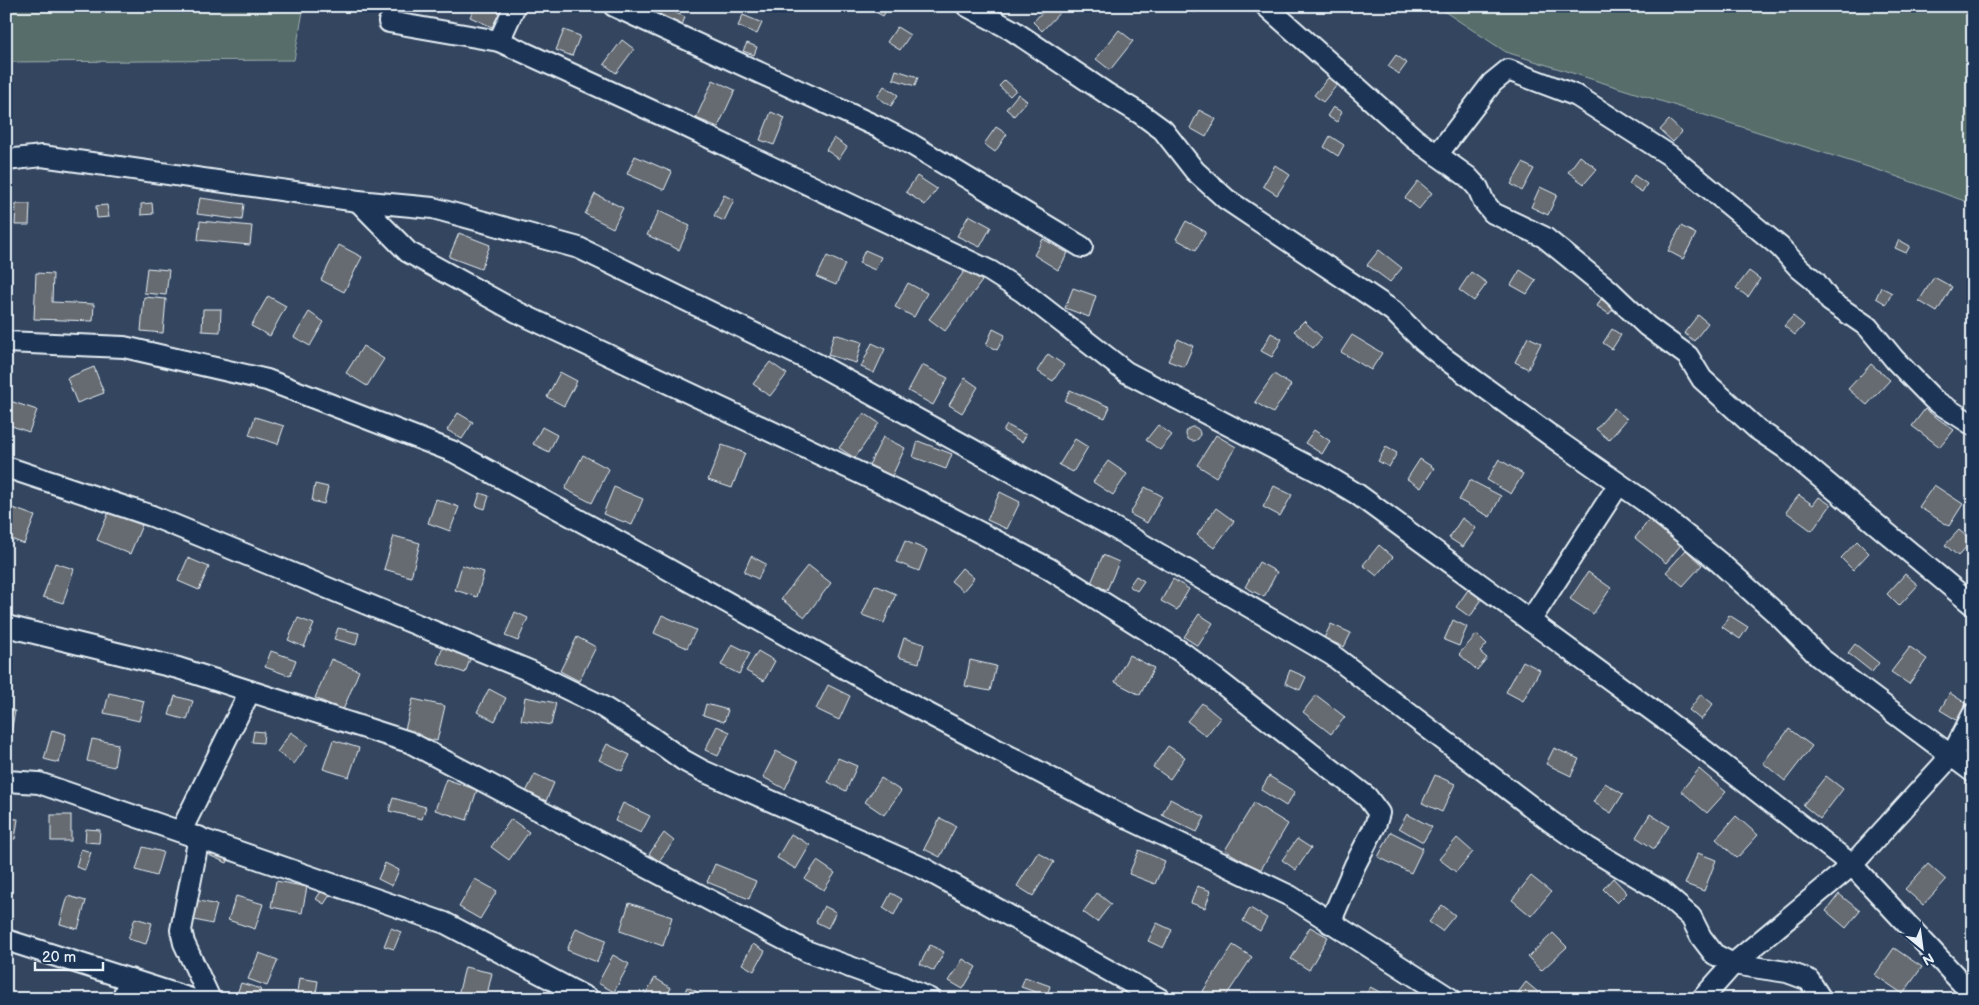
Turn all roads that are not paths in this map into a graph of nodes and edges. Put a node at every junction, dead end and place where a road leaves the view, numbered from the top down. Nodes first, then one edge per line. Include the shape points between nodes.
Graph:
1 (515, 6) edge
2 (614, 6) edge
3 (967, 6) edge
4 (1266, 6) edge
5 (389, 22) dead end
6 (499, 41) junction
7 (1437, 155) junction
8 (6, 160) edge
9 (358, 202) junction
10 (1082, 247) dead end
11 (6, 342) edge
12 (1973, 426) edge
13 (6, 467) edge
14 (1619, 484) junction
15 (1973, 605) edge
16 (1530, 621) junction
17 (6, 626) edge
18 (250, 691) junction
19 (1973, 714) edge
20 (1952, 755) junction
21 (1973, 772) edge
22 (6, 781) edge
23 (190, 834) junction
24 (1852, 865) junction
25 (1330, 923) junction
26 (6, 940) edge
27 (1733, 964) junction
28 (130, 979) junction
29 (1973, 995) edge
30 (122, 999) edge
31 (192, 999) edge
32 (210, 999) edge
33 (589, 999) edge
34 (930, 999) edge
35 (1160, 999) edge
36 (1451, 999) edge
37 (1702, 999) edge
38 (1821, 999) edge

1 - 6 street
2 - 10 street via 878,127
3 - 14 street via 1012,30 1163,130 1195,171 1226,199 1393,310 1444,358
4 - 7 street
5 - 6 street
6 - 16 street via 990,271 1023,292 1126,372 1319,471 1357,494
7 - 12 street via 1492,83 1508,70 1577,96 1669,155 1780,247 1815,281 1830,301 1868,327 1934,400
7 - 15 street via 1468,177 1493,213 1544,237 1608,289 1647,326 1688,356 1702,379 1757,429 1785,448
8 - 9 street via 42,156
9 - 25 street via 408,252 509,307 918,501 1048,568 1183,653 1367,797 1379,813
9 - 27 street via 432,208 579,248 817,364 1103,521 1332,655 1550,821 1661,891 1691,917 1701,938 1714,954
11 - 25 street via 124,348 267,380 454,452 896,697 1131,820 1290,896
13 - 35 street via 152,516 530,671 598,704 703,771 907,860
14 - 16 street
14 - 20 street via 1720,563 1819,657
16 - 24 street
17 - 18 street via 178,668
18 - 23 street
18 - 34 street via 409,742 806,951
19 - 20 street
20 - 21 street
20 - 24 street
22 - 23 street via 39,783
23 - 32 street via 182,930 184,943
23 - 33 street via 445,923
24 - 27 street
24 - 29 street
25 - 36 street
26 - 28 street
27 - 37 street
27 - 38 street via 1787,972 1809,980
28 - 30 street
28 - 31 street

